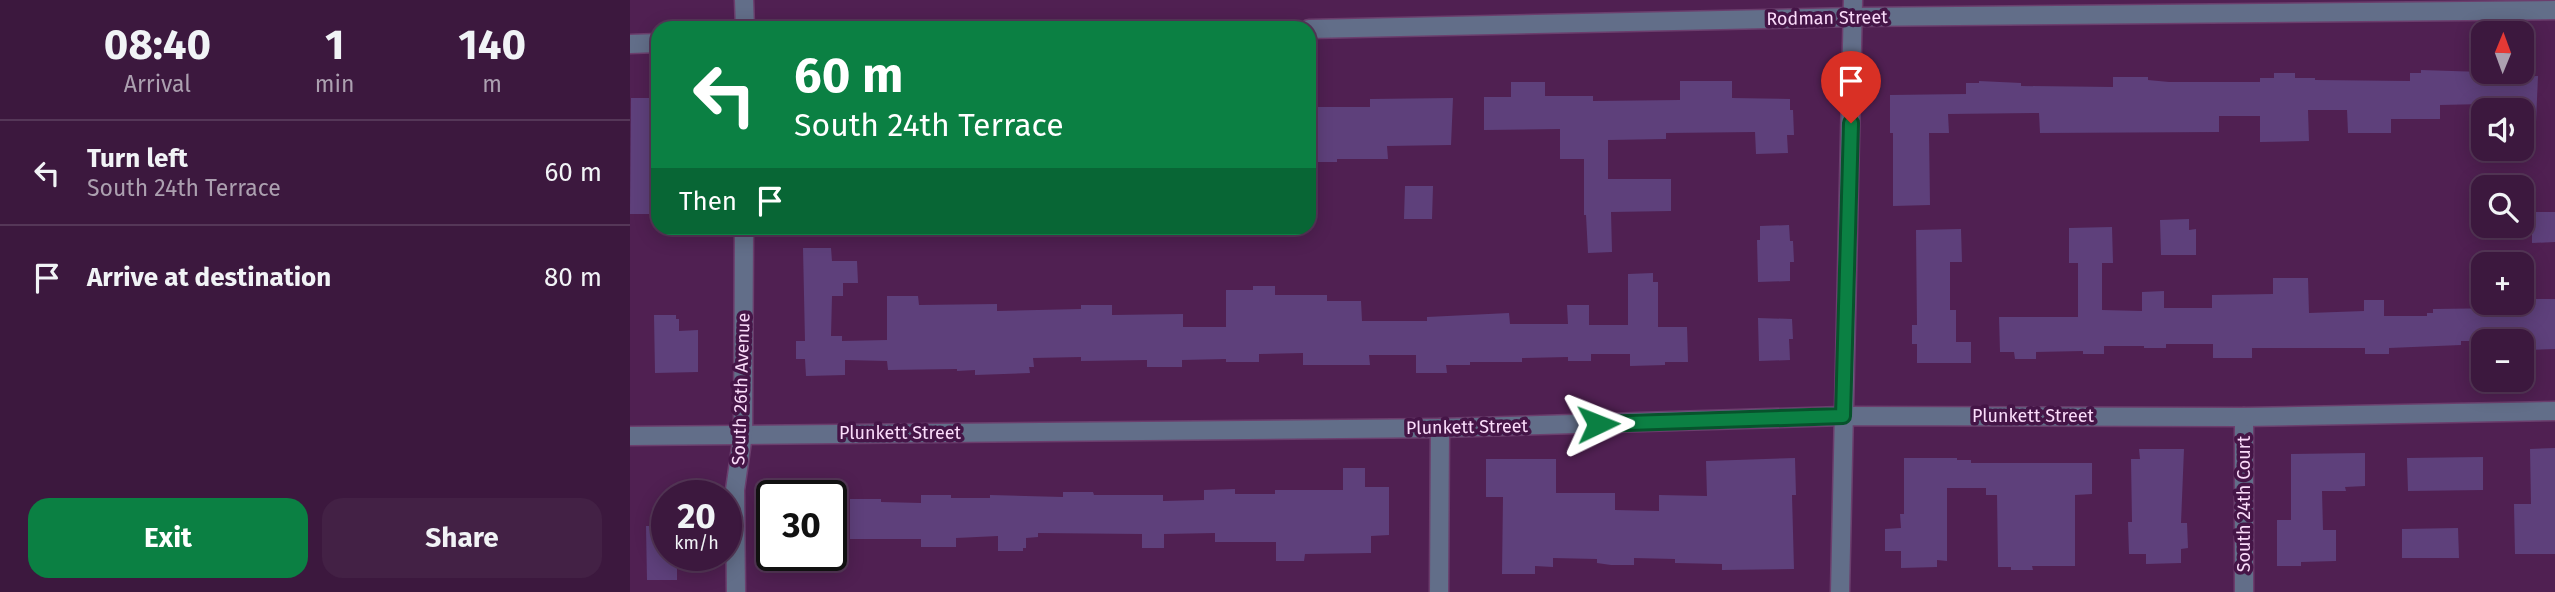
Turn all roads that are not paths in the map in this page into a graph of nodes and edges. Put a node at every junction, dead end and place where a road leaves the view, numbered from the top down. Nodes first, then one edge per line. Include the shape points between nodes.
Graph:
1 (744, 0) edge
2 (1854, 9) edge
3 (2555, 10) edge
4 (745, 21) edge
5 (1316, 29) edge
6 (651, 43) edge
7 (630, 44) edge
8 (744, 235) edge
9 (2555, 411) edge
10 (1843, 416) junction
11 (2244, 417) junction
12 (1440, 428) junction
13 (743, 434) junction
14 (630, 436) edge
15 (736, 592) edge
16 (1439, 592) edge
17 (1840, 592) edge
18 (2244, 592) edge

1 - 4 street
2 - 3 street, Rodman Street
2 - 5 street, Rodman Street
2 - 10 street
6 - 7 street
8 - 13 street, South 26th Avenue
9 - 11 street, Plunkett Street
10 - 11 street, Plunkett Street
10 - 12 street, Plunkett Street
10 - 17 street
11 - 18 street, South 24th Court
12 - 13 street, Plunkett Street
12 - 16 street
13 - 14 street, Plunkett Street
13 - 15 street, South 26th Avenue via 735,491

